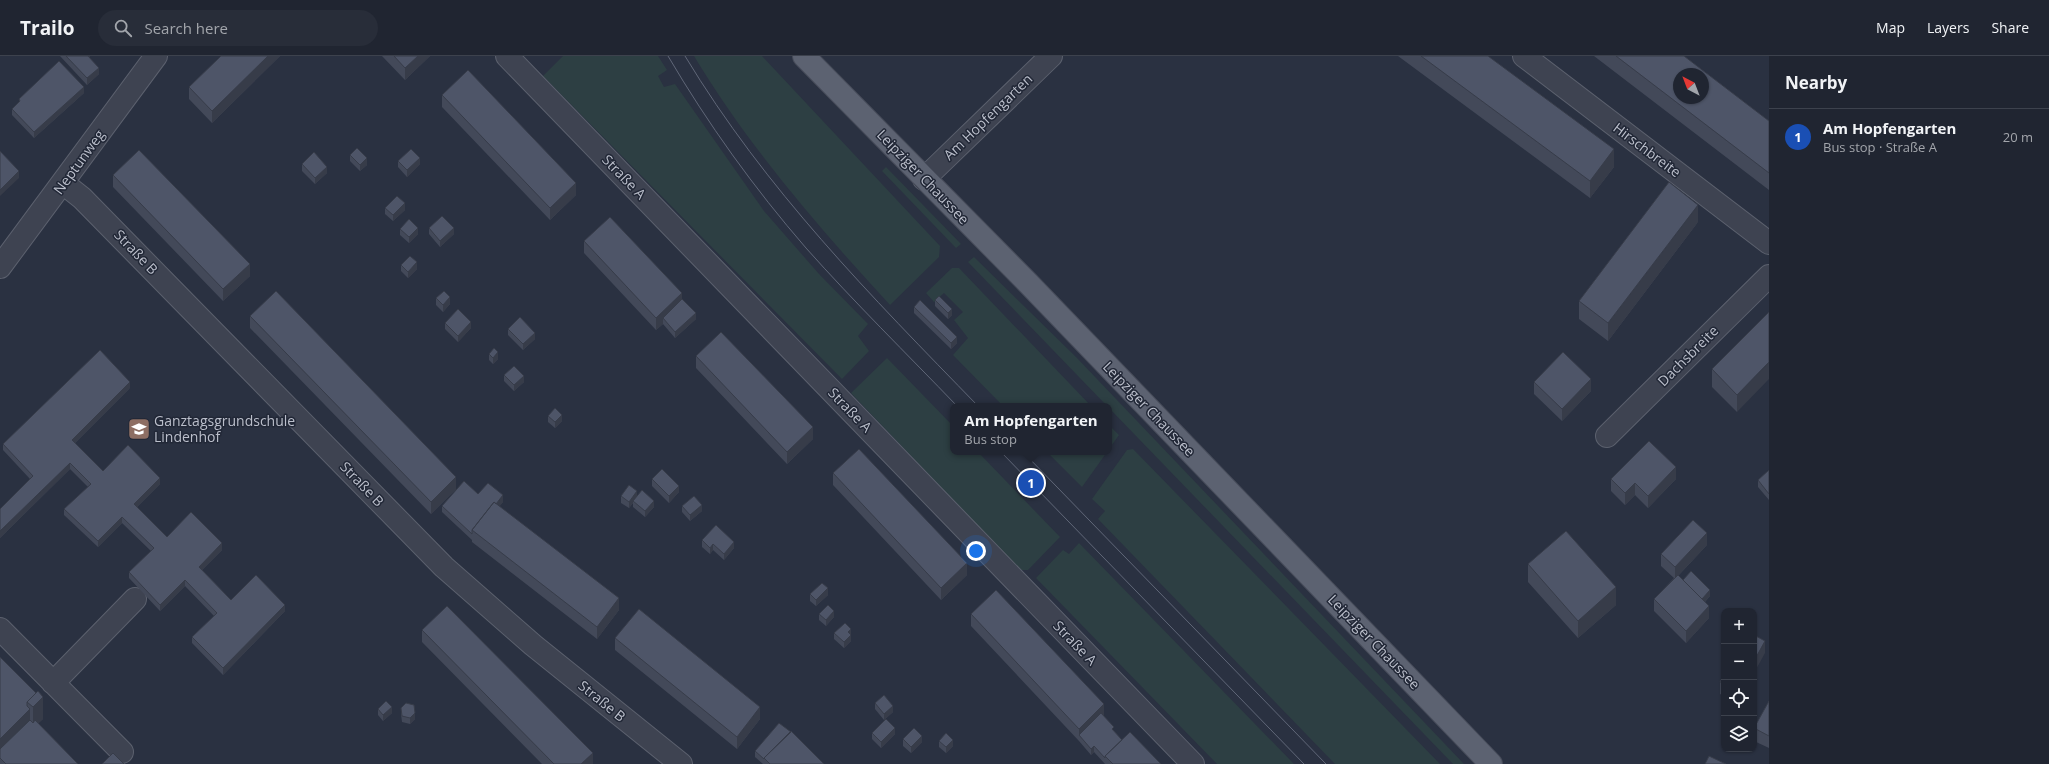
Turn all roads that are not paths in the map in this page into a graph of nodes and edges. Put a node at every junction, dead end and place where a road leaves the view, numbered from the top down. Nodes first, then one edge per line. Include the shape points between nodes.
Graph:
1 (156, 56) edge
2 (507, 56) edge
3 (804, 56) edge
4 (1051, 56) edge
5 (1524, 56) edge
6 (924, 178) junction
7 (63, 183) junction
8 (1769, 243) edge
9 (0, 267) edge
10 (1769, 276) edge
11 (1607, 436) dead end
12 (135, 599) dead end
13 (0, 630) edge
14 (53, 683) junction
15 (122, 752) dead end
16 (681, 764) edge
17 (1193, 764) edge
18 (1491, 764) edge

1 - 7 street, Neptunweg
2 - 17 street, Straße A
3 - 6 main road, Leipziger Chaussee
4 - 6 street, Am Hopfengarten
5 - 8 street, Hirschbreite
6 - 18 main road, Leipziger Chaussee via 1406,673
7 - 9 street, Neptunweg
7 - 16 street, Straße B via 82,198 444,567 533,645
10 - 11 street, Dachsbreite
12 - 14 street
13 - 14 street
14 - 15 street

